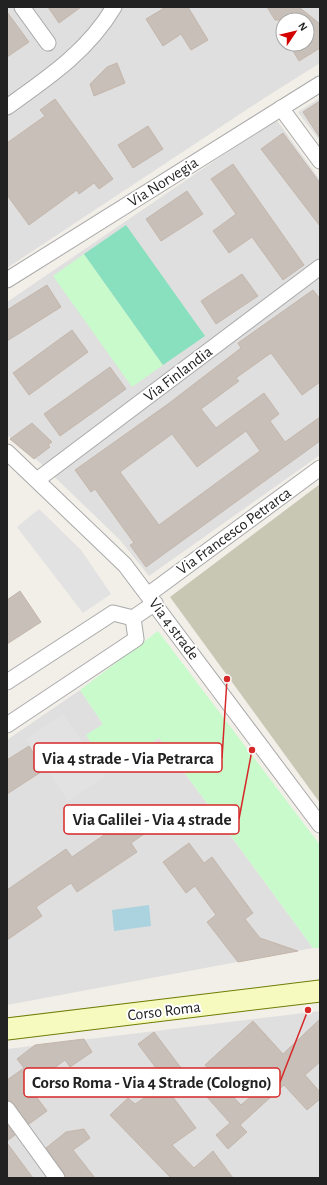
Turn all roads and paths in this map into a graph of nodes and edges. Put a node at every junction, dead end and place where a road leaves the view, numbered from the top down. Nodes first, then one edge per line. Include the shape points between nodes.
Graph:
1 (22, 7) edge
2 (114, 7) edge
3 (48, 43) dead end
4 (320, 84) edge
5 (7, 107) edge
6 (281, 108) junction
7 (320, 161) edge
8 (320, 267) edge
9 (7, 280) edge
10 (7, 452) edge
11 (320, 468) edge
12 (37, 480) junction
13 (152, 599) junction
14 (133, 618) junction
15 (7, 682) edge
16 (7, 726) edge
17 (320, 825) edge
18 (320, 992) edge
19 (7, 1029) edge
20 (7, 1109) edge
21 (57, 1178) edge

1 - 3 street
2 - 5 street via 84,47 64,66
4 - 6 street, Via Norvegia
6 - 7 street
6 - 9 street, Via Norvegia
8 - 12 street, Via Finlandia
10 - 12 street, Via 4 strade
11 - 13 street, Via Francesco Petrarca
12 - 13 street, Via 4 strade via 125,565
13 - 14 street, Via Francesco Petrarca
13 - 17 street, Via 4 strade
14 - 15 street via 113,613
14 - 16 street via 136,639
18 - 19 main road, Corso Roma
20 - 21 street

